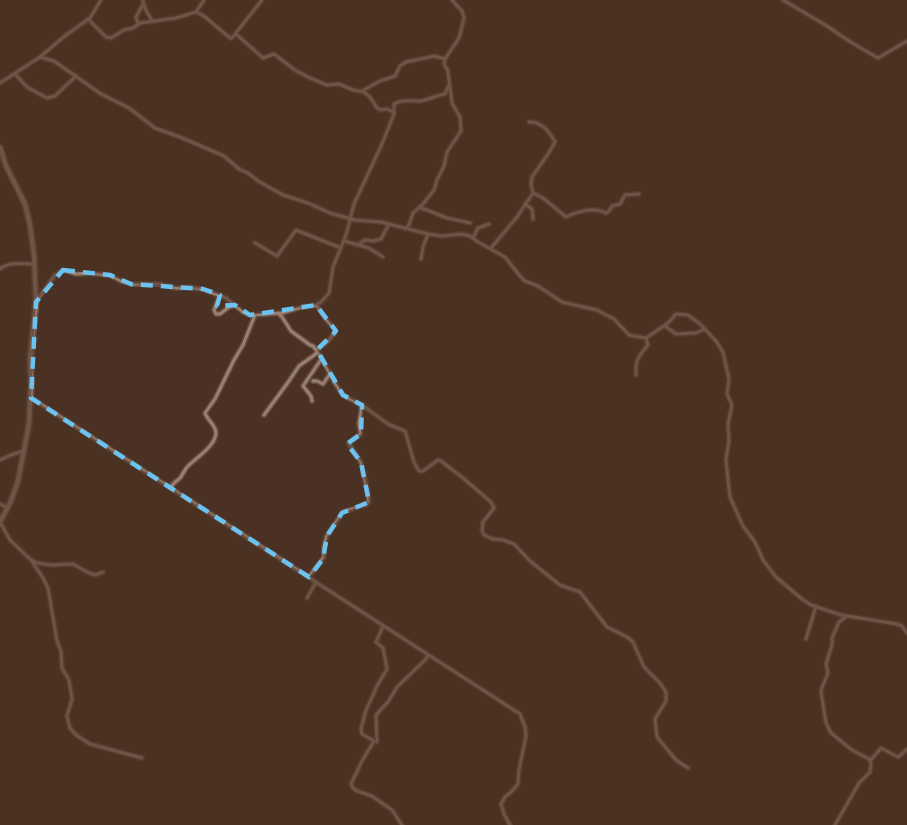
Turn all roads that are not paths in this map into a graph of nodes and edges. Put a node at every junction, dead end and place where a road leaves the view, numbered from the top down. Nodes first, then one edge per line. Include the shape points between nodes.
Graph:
1 (100, 0) edge
2 (204, 0) edge
3 (452, 0) edge
4 (783, 0) edge
5 (260, 1) edge
6 (143, 2) edge
7 (196, 12) junction
8 (88, 19) junction
9 (152, 21) junction
10 (138, 24) junction
11 (236, 34) junction
12 (907, 41) edge
13 (40, 57) junction
14 (445, 58) junction
15 (15, 74) junction
16 (76, 76) junction
17 (0, 83) edge
18 (449, 85) junction
19 (362, 91) junction
20 (394, 112) junction
21 (529, 122) dead end
22 (0, 149) edge
23 (533, 193) junction
24 (639, 194) dead end
25 (525, 204) junction
26 (420, 207) junction
27 (350, 219) junction
28 (533, 219) dead end
29 (470, 223) dead end
30 (389, 224) junction
31 (489, 224) dead end
32 (405, 229) junction
33 (429, 234) junction
34 (473, 238) junction
35 (344, 241) junction
36 (255, 243) dead end
37 (359, 244) junction
38 (341, 248) junction
39 (491, 248) junction
40 (383, 257) dead end
41 (421, 259) dead end
42 (34, 264) junction
43 (0, 269) edge
44 (220, 295) junction
45 (36, 302) junction
46 (235, 305) junction
47 (316, 305) junction
48 (278, 313) junction
49 (255, 315) junction
50 (664, 326) junction
51 (705, 329) junction
52 (646, 338) junction
53 (318, 352) junction
54 (322, 358) junction
55 (330, 374) junction
56 (636, 375) dead end
57 (313, 381) dead end
58 (31, 398) junction
59 (312, 401) dead end
60 (362, 405) junction
61 (264, 415) dead end
62 (24, 451) junction
63 (0, 460) edge
64 (171, 488) junction
65 (0, 504) edge
66 (8, 508) junction
67 (1, 525) edge
68 (31, 560) junction
69 (103, 572) dead end
70 (309, 577) junction
71 (316, 582) junction
72 (307, 598) dead end
73 (816, 606) junction
74 (848, 616) junction
75 (384, 626) junction
76 (906, 631) edge
77 (806, 639) dead end
78 (428, 655) junction
79 (377, 742) dead end
80 (907, 749) edge
81 (142, 758) dead end
82 (870, 761) junction
83 (688, 768) dead end
84 (402, 825) edge
85 (510, 825) edge
86 (835, 825) edge

1 - 8 street
2 - 7 street
3 - 14 street via 464,18 459,38
4 - 12 street via 878,58
5 - 11 street
6 - 9 street
6 - 10 street via 136,17
7 - 9 street
7 - 11 street via 230,38
8 - 10 street via 111,38
8 - 13 street
9 - 10 street
11 - 19 street via 263,58 274,54 316,81
13 - 15 street
13 - 16 street via 51,59
14 - 18 street
14 - 19 street via 434,56 406,62 395,76
15 - 16 street via 27,87 47,98 56,95
15 - 17 street
16 - 27 street via 155,128 227,157 277,192
18 - 20 street via 445,93 434,98 395,103
18 - 26 street via 461,131 447,152 435,188
19 - 20 street via 377,108
20 - 27 street
21 - 23 street via 546,129 555,142 532,177
22 - 42 street via 25,204
23 - 24 street via 566,217 587,210 606,213 620,204 625,195
23 - 25 street
25 - 28 street via 532,209
25 - 39 street
26 - 29 street via 447,219
26 - 32 street
27 - 30 street
27 - 35 street
30 - 32 street
30 - 37 street via 381,239
31 - 34 street via 478,228
32 - 33 street
33 - 34 street via 466,234
33 - 41 street
34 - 39 street
35 - 37 street
35 - 38 street
36 - 38 street via 277,256 297,230
37 - 40 street
38 - 47 street via 329,293
39 - 52 street via 505,256 525,281 562,302 593,308 612,317 629,335
42 - 43 street via 9,264
42 - 45 street
44 - 45 street via 190,287 131,284 110,275 63,270
44 - 46 street
44 - 46 street via 216,314
45 - 58 street via 30,359
46 - 49 street
47 - 48 street
47 - 53 street via 336,331
48 - 49 street
48 - 53 street via 291,331
49 - 64 street via 205,413 215,429 213,440
50 - 51 street via 676,334
50 - 51 street via 680,313
50 - 52 street
51 - 73 street via 723,352 729,379 727,394 732,410 726,460 731,501 763,561 776,577
52 - 56 street via 648,345 635,364
53 - 54 street
53 - 61 street via 299,366
54 - 55 street
54 - 59 street via 303,386
55 - 57 street via 323,384
55 - 60 street via 343,395
58 - 62 street
58 - 64 street
60 - 70 street via 361,434 349,443 361,462 369,502 343,512 327,537 323,559
60 - 83 street via 405,431 419,471 441,461 491,502 494,507 483,522 484,535 514,544 560,585 580,592 607,627 633,642 644,667 666,693 666,701 655,719 657,737
62 - 63 street
62 - 66 street
64 - 70 street
65 - 66 street
66 - 67 street
67 - 68 street
68 - 69 street via 73,564 95,575
68 - 81 street via 48,592 62,668 69,680 69,728 90,744
70 - 71 street
71 - 72 street
71 - 75 street
73 - 74 street
73 - 77 street
74 - 76 street via 897,624
74 - 82 street via 839,622 832,638 822,698 831,733
75 - 78 street
75 - 84 street via 376,642 383,648 387,669 361,729 374,741 351,784 392,810
78 - 79 street via 376,715
78 - 85 street via 521,715 526,736 518,784 501,806
80 - 82 street via 898,757 881,748
82 - 86 street via 870,772 859,783

